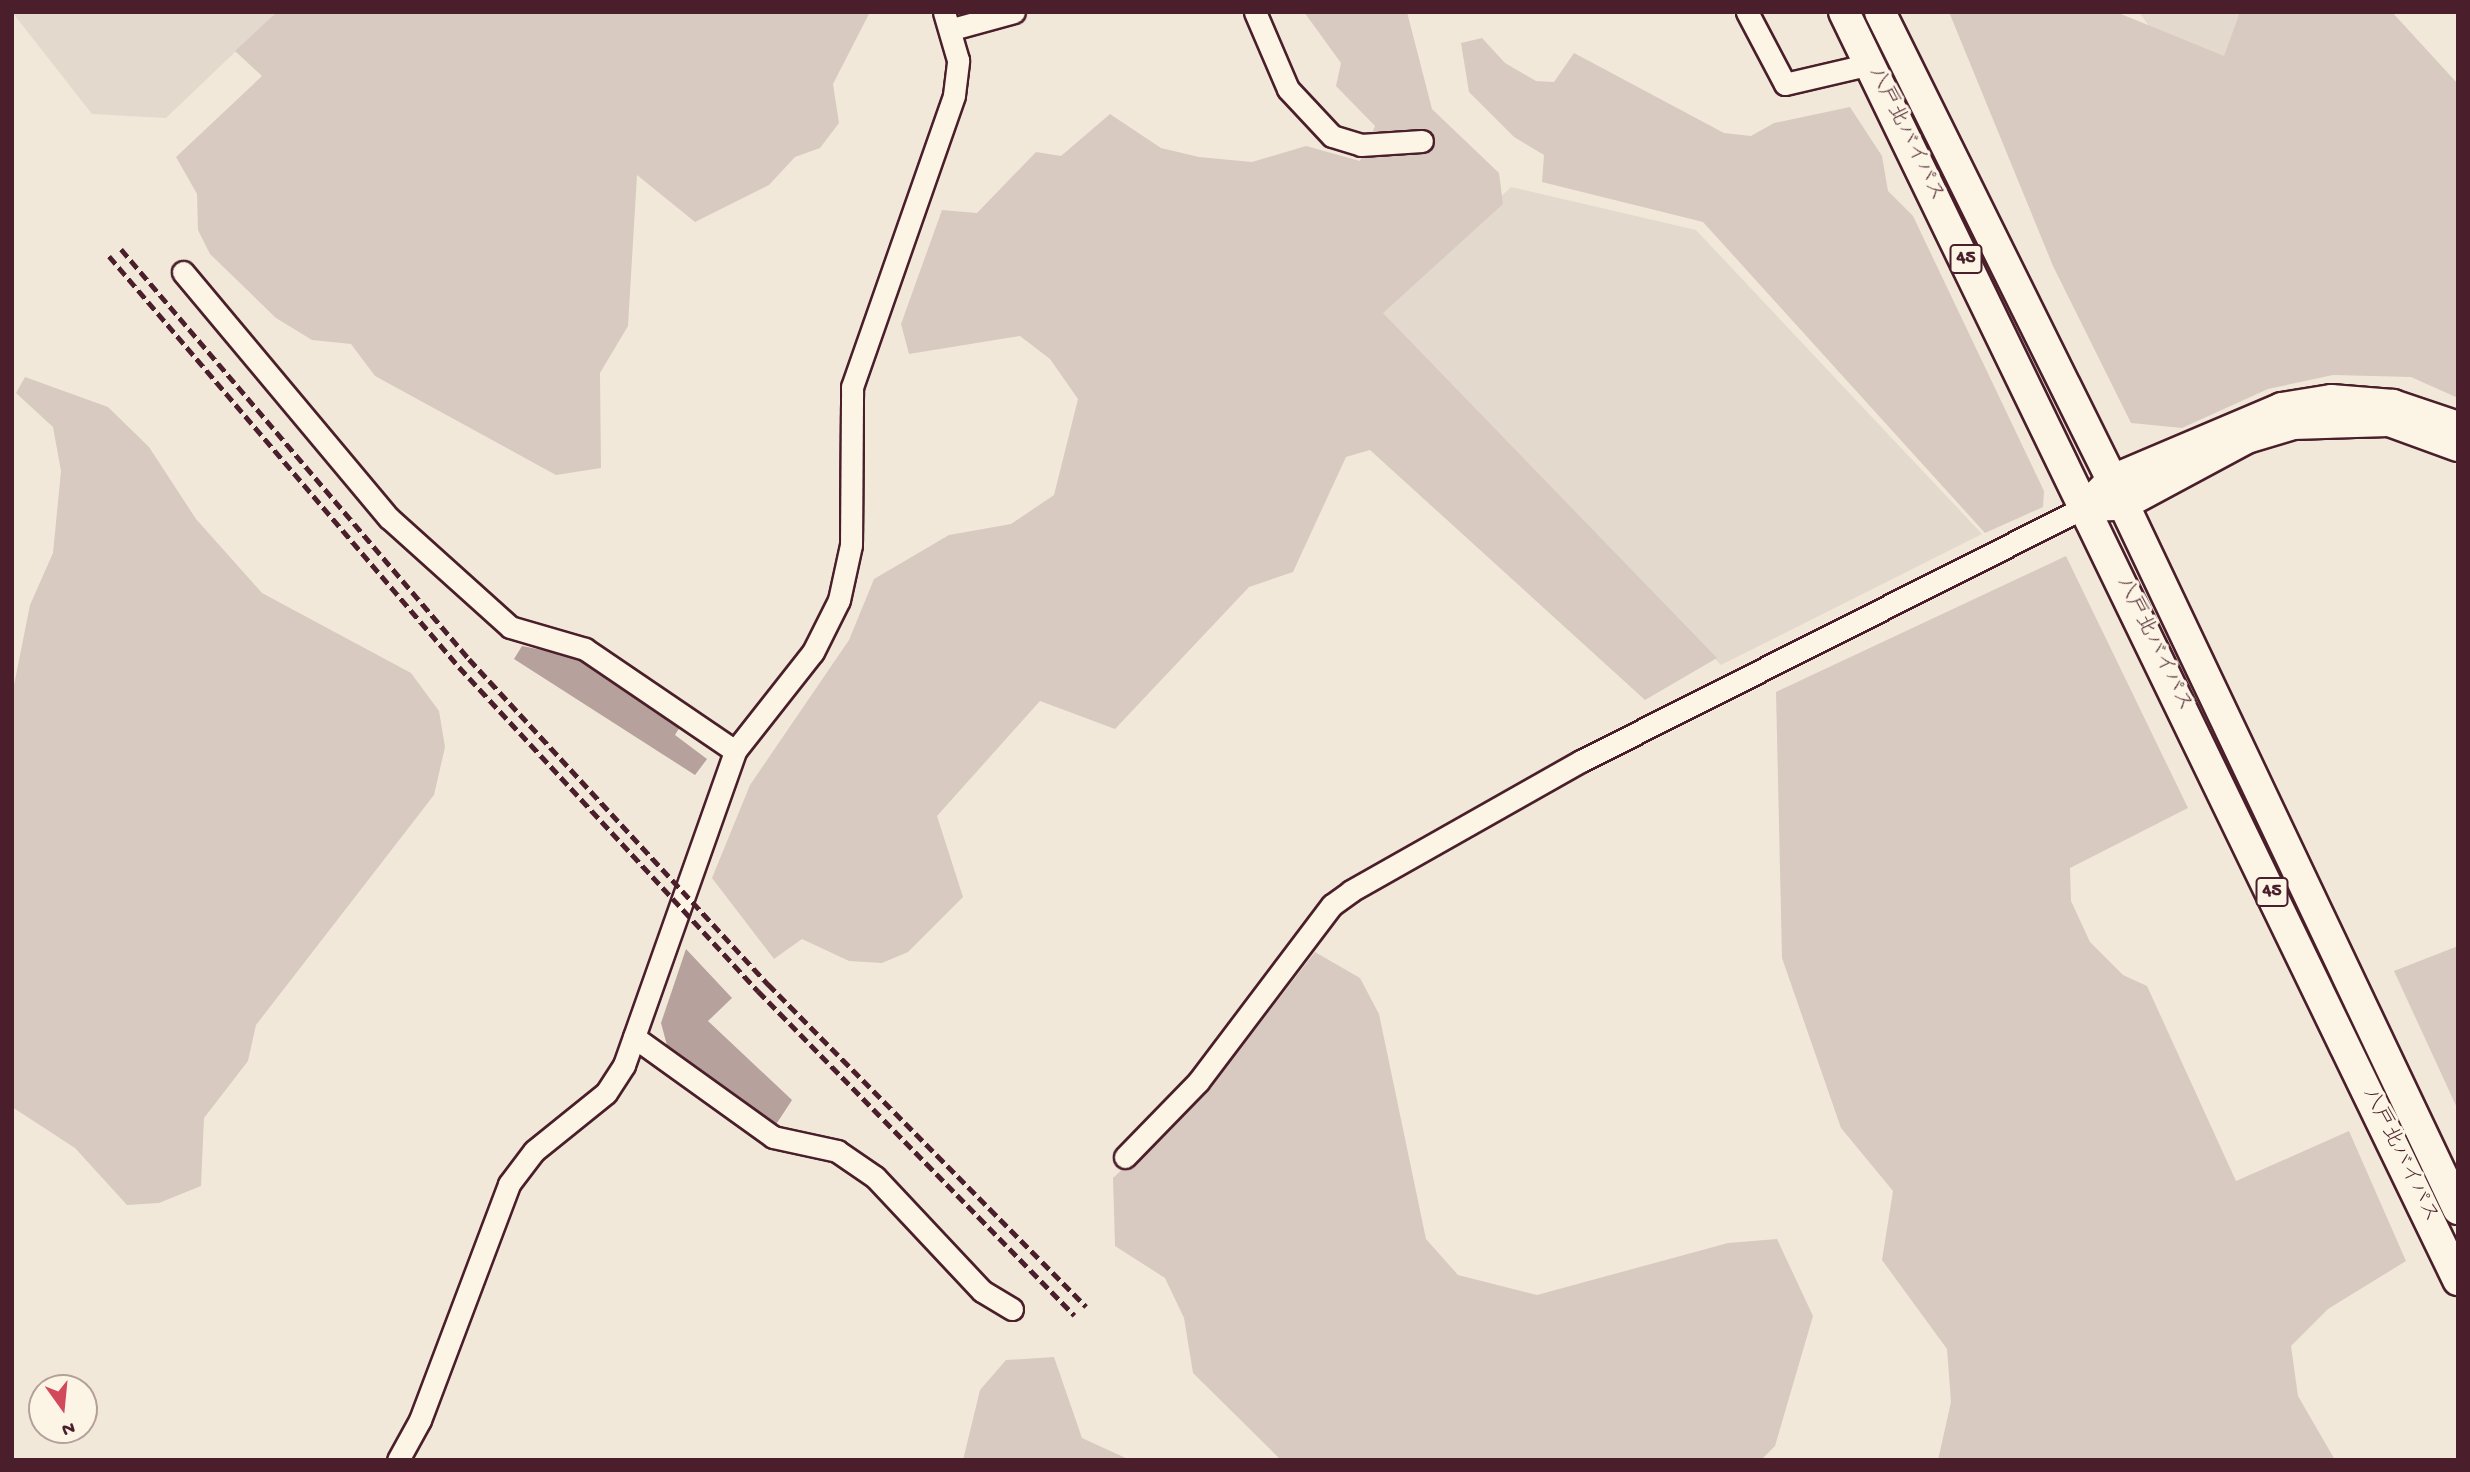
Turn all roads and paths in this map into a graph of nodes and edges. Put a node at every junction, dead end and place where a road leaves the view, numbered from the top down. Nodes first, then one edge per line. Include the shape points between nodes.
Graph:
1 (1014, 12) edge
2 (1255, 12) edge
3 (1747, 12) edge
4 (1844, 12) edge
5 (1880, 12) edge
6 (948, 21) edge
7 (1871, 64) junction
8 (1422, 141) dead end
9 (183, 272) dead end
10 (2458, 426) edge
11 (2458, 446) edge
12 (2117, 492) junction
13 (2087, 506) junction
14 (735, 751) junction
15 (635, 1037) junction
16 (1125, 1157) dead end
17 (2458, 1209) edge
18 (2458, 1280) edge
19 (1012, 1309) dead end
20 (398, 1460) edge

1 - 6 street
2 - 8 street via 1288,89 1332,136 1361,145
3 - 7 street via 1785,83
4 - 7 highway, 八戸北バイパス / 45
5 - 12 highway, 八戸北バイパス / 45
6 - 14 street via 954,95 852,387 851,545 839,600 813,652
7 - 13 highway, 八戸北バイパス / 45
9 - 14 street via 389,518 510,627 585,649
10 - 12 highway via 2393,405 2331,400 2282,408
11 - 12 highway via 2389,421 2293,424 2247,438
12 - 13 highway
12 - 17 highway, 八戸北バイパス / 45
13 - 16 street via 1581,761 1351,891 1332,905 1198,1082
13 - 18 highway, 八戸北バイパス / 45
14 - 15 street
15 - 19 street via 773,1137 837,1151 875,1177 982,1292
15 - 20 street via 606,1093 534,1152 509,1184 420,1420

